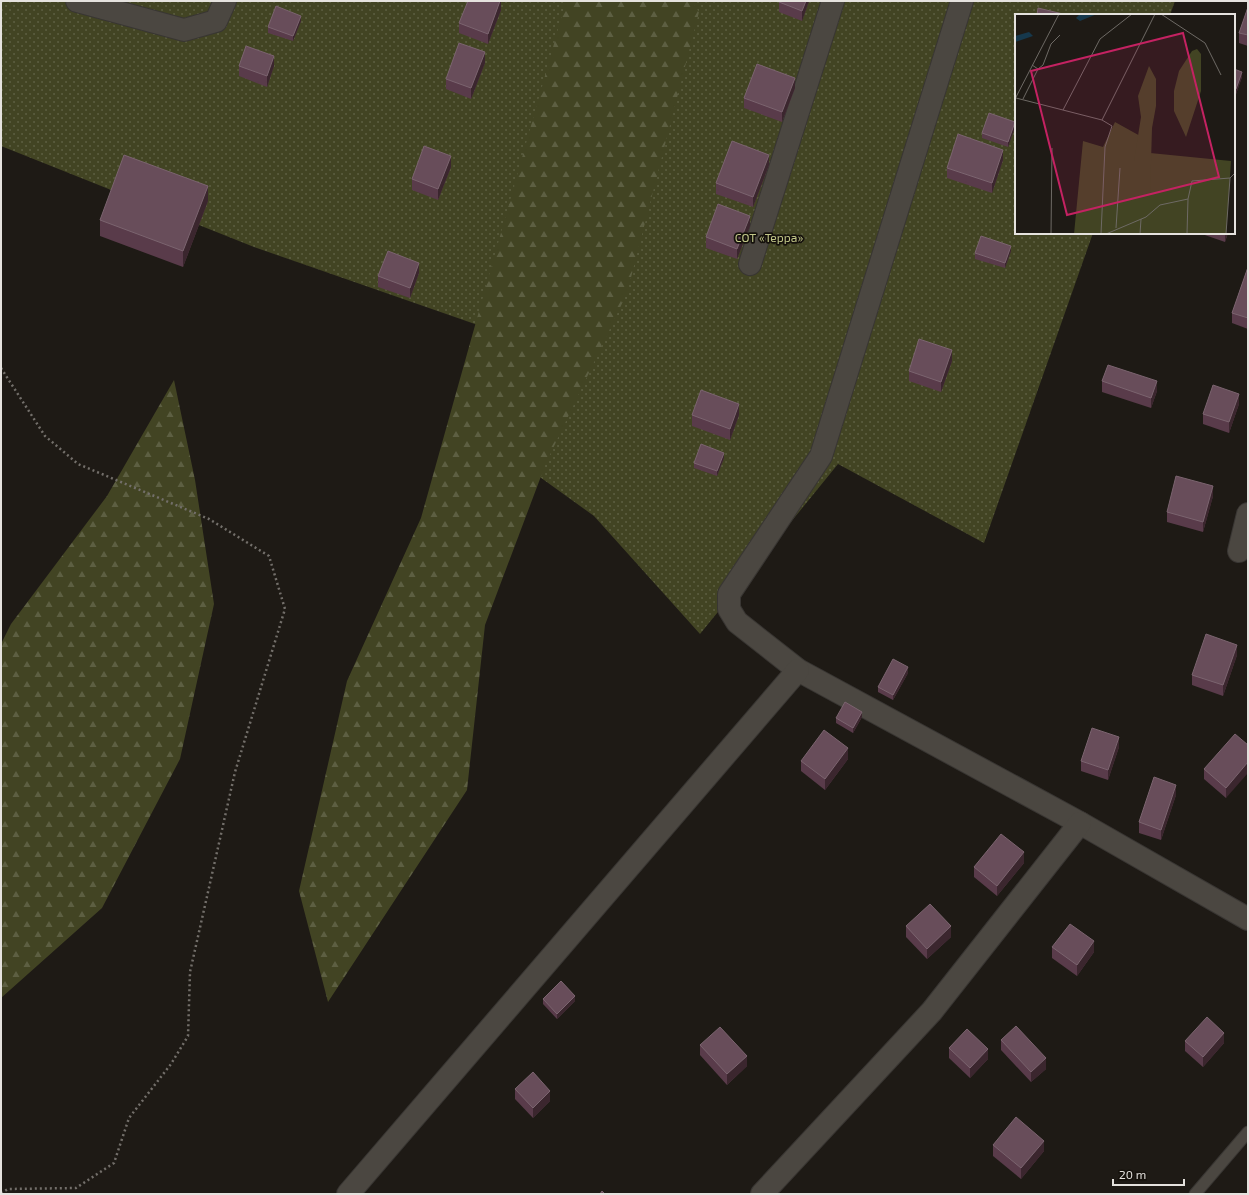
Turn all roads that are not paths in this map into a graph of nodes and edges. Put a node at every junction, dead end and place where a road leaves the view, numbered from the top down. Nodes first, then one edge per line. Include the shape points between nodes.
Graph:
1 (77, 1) edge
2 (225, 1) edge
3 (833, 1) edge
4 (962, 1) edge
5 (750, 264) dead end
6 (1248, 514) edge
7 (1239, 551) dead end
8 (798, 670) junction
9 (1080, 823) junction
10 (1248, 919) edge
11 (1248, 1132) edge
12 (348, 1194) edge
13 (762, 1194) edge
14 (1195, 1194) edge

1 - 2 street via 184,30 216,21
3 - 5 street
4 - 8 street via 821,456 729,594 729,609 737,622
6 - 7 street
8 - 9 street
8 - 12 street
9 - 10 street
9 - 13 street via 932,1011
11 - 14 lane

